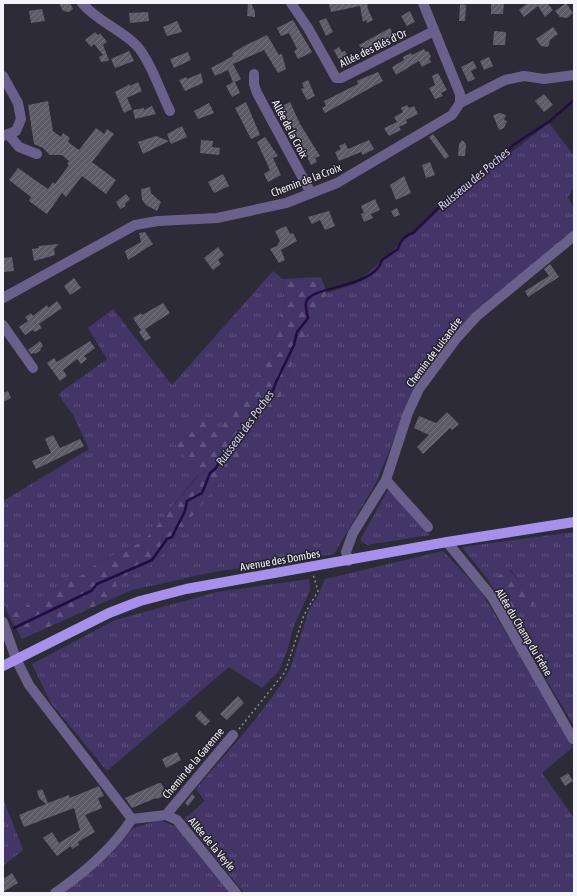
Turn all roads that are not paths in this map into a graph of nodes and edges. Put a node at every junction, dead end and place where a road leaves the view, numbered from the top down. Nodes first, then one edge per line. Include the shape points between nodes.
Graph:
1 (82, 3) edge
2 (291, 3) edge
3 (423, 3) edge
4 (434, 31) junction
5 (254, 74) dead end
6 (574, 75) edge
7 (3, 76) edge
8 (460, 103) junction
9 (170, 111) dead end
10 (6, 136) edge
11 (37, 154) dead end
12 (311, 193) junction
13 (574, 236) edge
14 (3, 298) edge
15 (3, 324) edge
16 (33, 368) dead end
17 (386, 480) junction
18 (574, 522) edge
19 (428, 527) dead end
20 (447, 542) junction
21 (348, 561) junction
22 (3, 622) edge
23 (16, 659) junction
24 (3, 666) edge
25 (234, 735) road end
26 (573, 739) dead end
27 (166, 815) junction
28 (132, 819) junction
29 (55, 893) edge
30 (236, 893) edge

1 - 9 street via 90,13 135,44 143,53
2 - 4 street, Allée des Blés d'Or via 336,78 341,78
3 - 4 street
4 - 8 street via 457,84
5 - 12 street, Allée de la Croix via 257,93
6 - 8 street via 544,79 524,76 504,80
7 - 10 street via 18,103 21,119 16,131
8 - 12 street, Chemin de la Croix via 452,115 337,183
10 - 11 street via 19,147
12 - 14 street, Chemin de la Croix via 286,203 218,218 158,221 135,225
13 - 17 street, Chemin de Luisandre via 477,316 456,340 419,389 408,413
15 - 16 street
17 - 19 street
17 - 21 street, Chemin de Luisandre via 353,533 346,552
18 - 20 main road, Avenue des Dombes
20 - 21 main road, Avenue des Dombes
20 - 26 street, Allée du Champ du Frêne via 492,597
21 - 23 main road, Avenue des Dombes via 186,589 140,601 109,613
22 - 23 street
23 - 24 main road, Avenue des Dombes
23 - 28 street via 29,685 47,710
25 - 27 street, Chemin de la Garenne
27 - 28 street, Chemin de la Garenne
27 - 30 street, Allée de la Veyle via 176,820
28 - 29 street via 119,839

